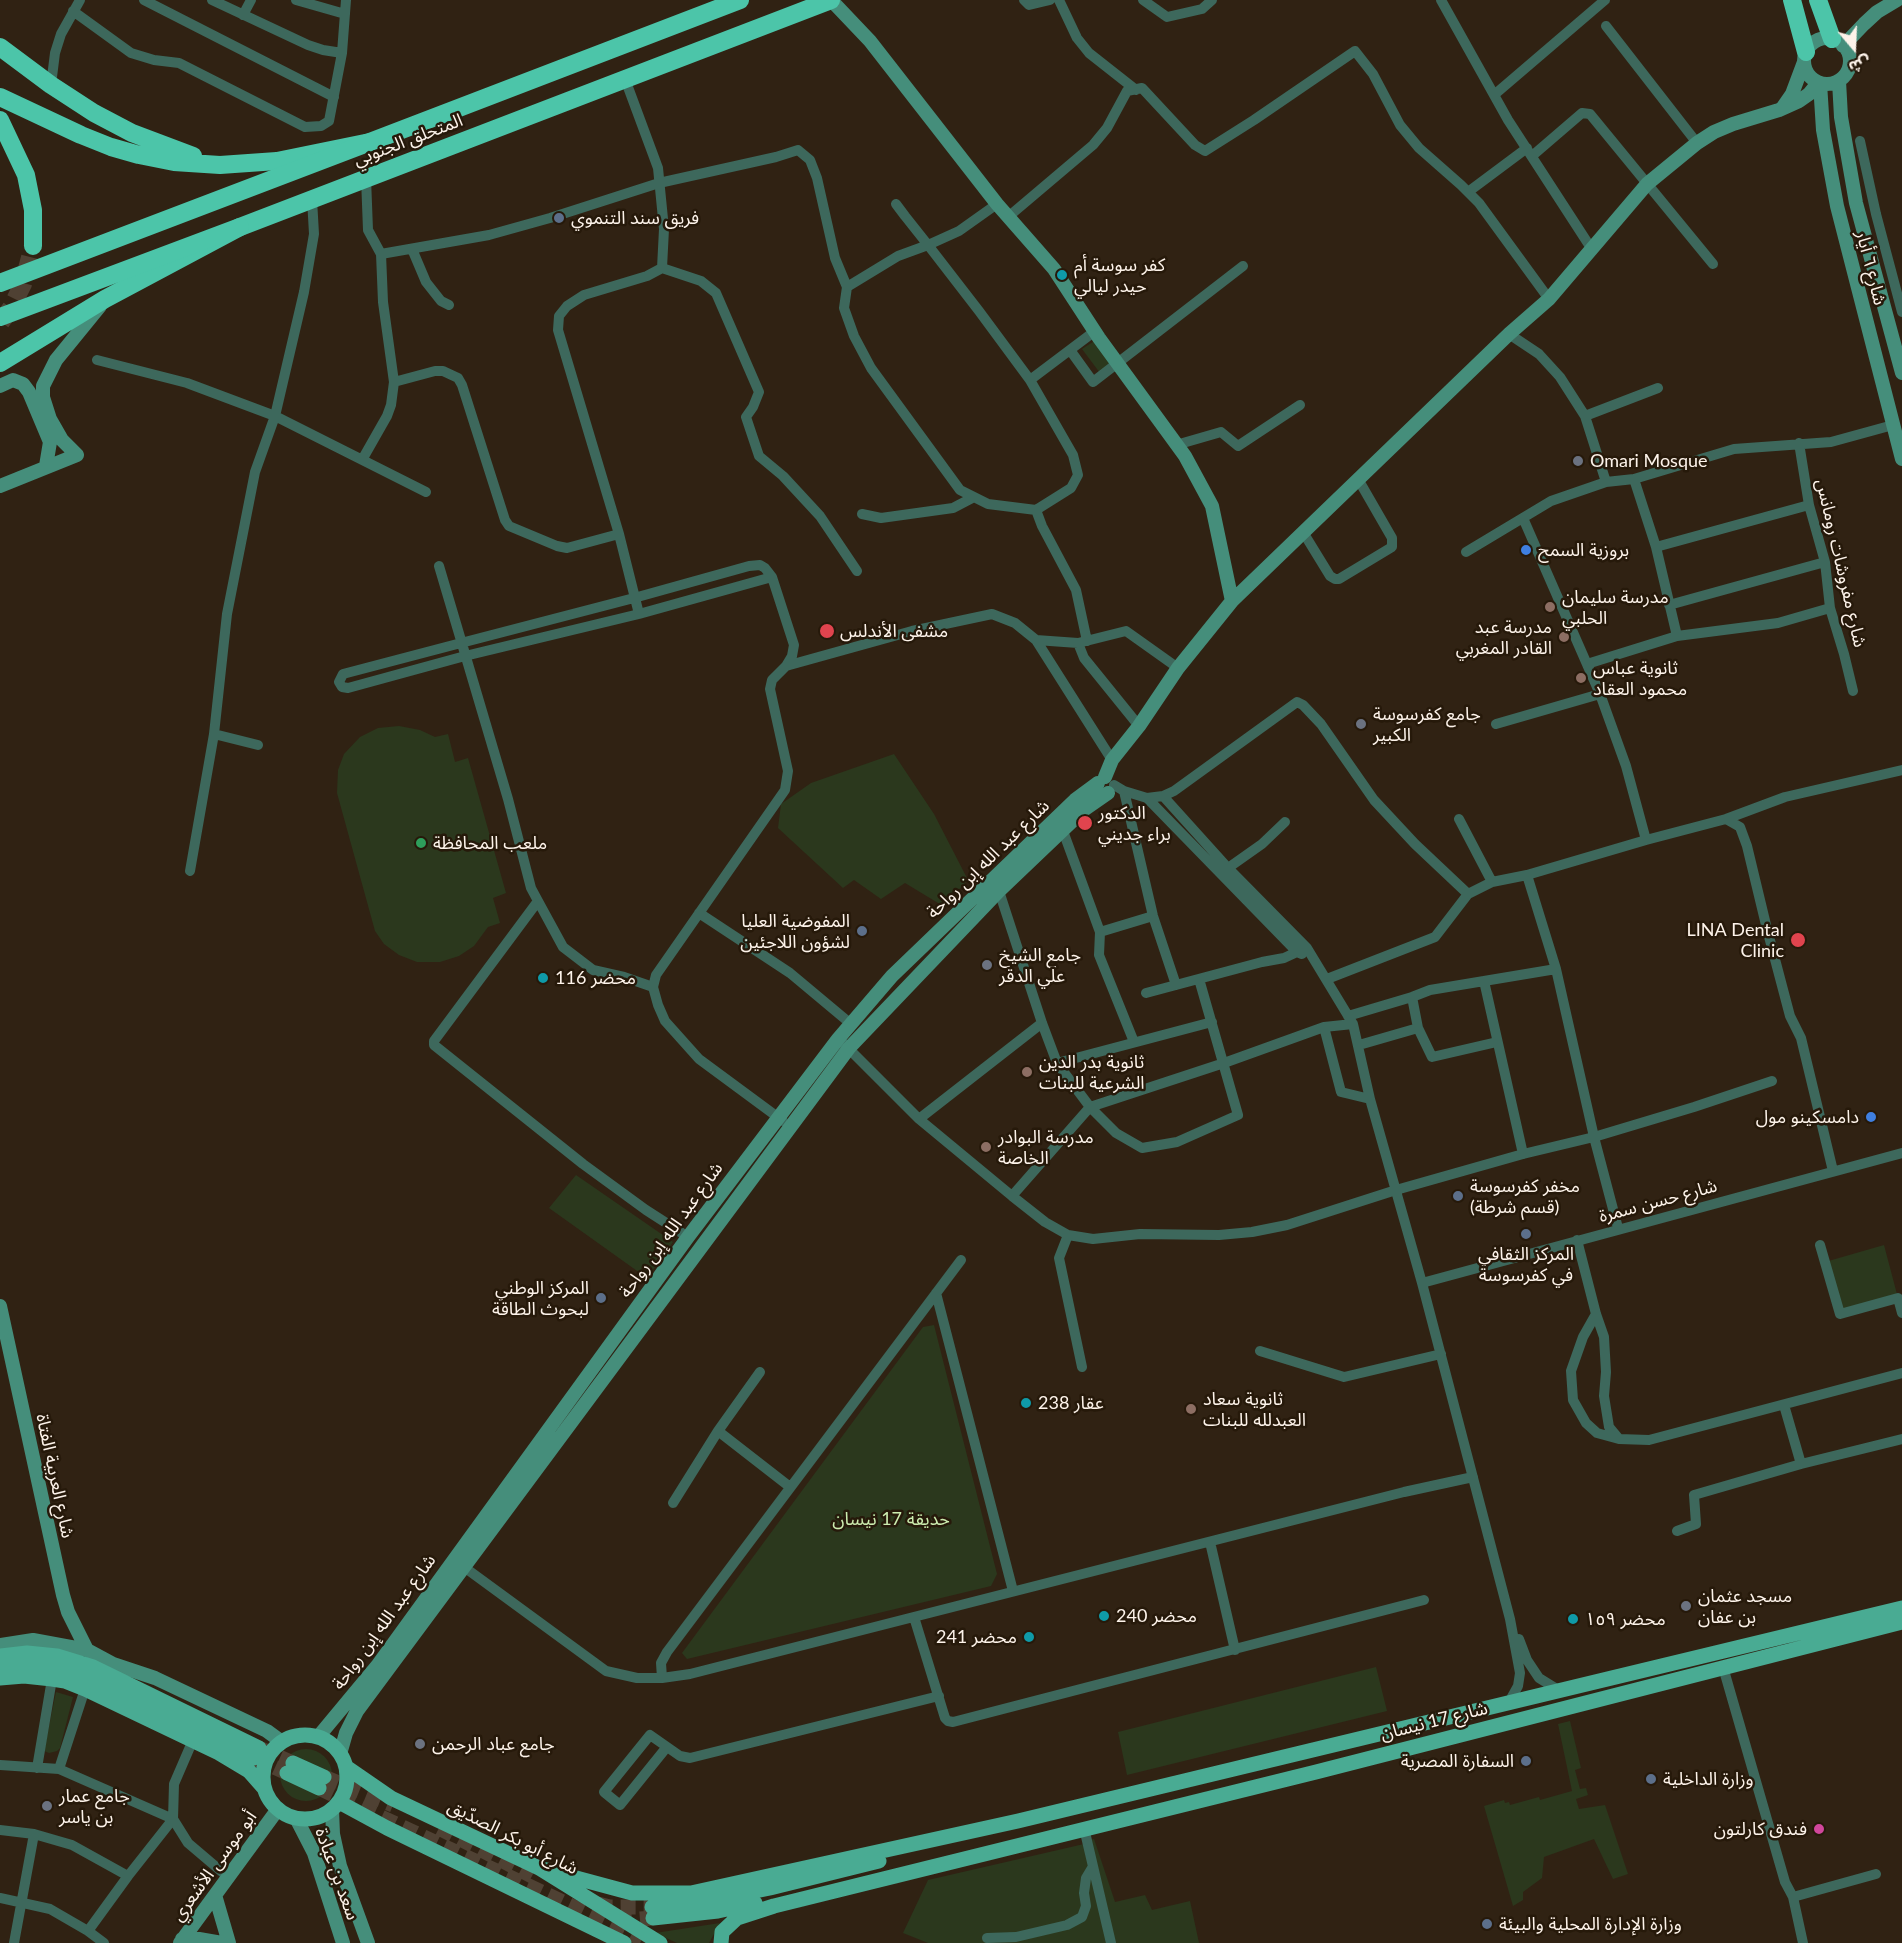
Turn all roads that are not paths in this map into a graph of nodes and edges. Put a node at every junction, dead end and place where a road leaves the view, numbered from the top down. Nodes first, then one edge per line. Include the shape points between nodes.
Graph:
1 (80, 0) edge
2 (144, 0) edge
3 (212, 0) edge
4 (251, 0) edge
5 (296, 0) edge
6 (346, 0) edge
7 (740, 0) edge
8 (831, 0) edge
9 (1024, 0) edge
10 (1050, 0) edge
11 (1059, 0) edge
12 (1143, 0) edge
13 (1212, 0) edge
14 (1441, 0) edge
15 (1605, 0) edge
16 (1792, 0) edge
17 (1897, 0) edge
18 (1819, 2) edge
19 (73, 12) junction
20 (345, 14) junction
21 (243, 15) junction
22 (1606, 26) dead end
23 (1838, 42) junction
24 (0, 47) edge
25 (342, 53) junction
26 (1805, 57) junction
27 (625, 80) junction
28 (1839, 81) junction
29 (1819, 83) junction
30 (51, 85) junction
31 (1136, 90) junction
32 (1494, 95) junction
33 (0, 97) edge
34 (334, 98) junction
35 (1779, 110) junction
36 (0, 120) edge
37 (1860, 141) dead end
38 (370, 142) junction
39 (1697, 143) junction
40 (1529, 152) junction
41 (220, 165) junction
42 (366, 178) junction
43 (659, 183) junction
44 (1647, 184) junction
45 (1468, 192) junction
46 (312, 199) junction
47 (896, 204) dead end
48 (997, 204) junction
49 (1008, 217) junction
50 (240, 227) junction
51 (928, 245) junction
52 (33, 246) tunnel mouth
53 (1591, 248) junction
54 (412, 249) junction
55 (381, 254) junction
56 (1713, 264) dead end
57 (1243, 266) dead end
58 (662, 268) junction
59 (0, 283) edge
60 (847, 286) junction
61 (105, 299) junction
62 (1549, 299) junction
63 (449, 305) dead end
64 (1902, 312) edge
65 (0, 317) edge
66 (1095, 331) junction
67 (1509, 334) junction
68 (1070, 350) junction
69 (97, 360) dead end
70 (0, 363) edge
71 (1118, 364) junction
72 (1902, 373) edge
73 (1030, 380) junction
74 (394, 382) junction
75 (0, 386) edge
76 (1658, 388) dead end
77 (1300, 405) dead end
78 (275, 416) junction
79 (1585, 416) junction
80 (47, 420) junction
81 (1893, 425) junction
82 (1799, 443) junction
83 (1176, 446) junction
84 (1902, 459) edge
85 (362, 460) junction
86 (46, 466) junction
87 (1358, 479) junction
88 (1634, 479) junction
89 (1606, 482) junction
90 (0, 486) edge
91 (426, 492) dead end
92 (974, 497) junction
93 (1809, 505) junction
94 (1036, 510) junction
95 (862, 514) dead end
96 (1523, 518) junction
97 (1303, 532) junction
98 (619, 534) junction
99 (1656, 548) junction
100 (1466, 552) dead end
101 (1825, 562) junction
102 (439, 566) dead end
103 (857, 572) dead end
104 (772, 577) junction
105 (634, 598) junction
106 (1232, 601) junction
107 (1669, 604) junction
108 (1830, 608) junction
109 (639, 614) junction
110 (1677, 636) junction
111 (1036, 640) junction
112 (461, 642) junction
113 (1082, 642) junction
114 (465, 656) junction
115 (1587, 664) junction
116 (786, 666) junction
117 (1178, 668) junction
118 (1852, 690) dead end
119 (1600, 694) junction
120 (1496, 724) dead end
121 (1140, 726) junction
122 (213, 734) junction
123 (258, 745) dead end
124 (1112, 760) junction
125 (1902, 770) edge
126 (1110, 786) junction
127 (1162, 796) junction
128 (1147, 798) junction
129 (1459, 819) dead end
130 (1726, 819) junction
131 (1285, 822) dead end
132 (1063, 831) junction
133 (1646, 840) junction
134 (1228, 868) junction
135 (190, 871) dead end
136 (1527, 875) junction
137 (1492, 882) junction
138 (999, 891) junction
139 (1468, 894) junction
140 (538, 901) junction
141 (699, 913) junction
142 (1153, 916) junction
143 (1100, 932) junction
144 (1297, 952) junction
145 (1313, 958) junction
146 (1556, 969) junction
147 (1199, 979) junction
148 (1327, 979) junction
149 (1484, 981) junction
150 (1176, 985) junction
151 (653, 987) junction
152 (1146, 993) dead end
153 (1412, 997) junction
154 (1351, 1020) junction
155 (1212, 1022) junction
156 (1042, 1023) junction
157 (851, 1024) junction
158 (1324, 1028) junction
159 (1418, 1028) junction
160 (838, 1039) junction
161 (1134, 1042) junction
162 (1497, 1042) junction
163 (1359, 1045) junction
164 (849, 1048) junction
165 (1058, 1063) junction
166 (1224, 1063) junction
167 (1772, 1081) dead end
168 (1370, 1099) junction
169 (1090, 1107) junction
170 (778, 1117) junction
171 (919, 1119) junction
172 (791, 1127) junction
173 (1594, 1137) junction
174 (1902, 1153) edge
175 (1523, 1154) junction
176 (1833, 1171) junction
177 (1396, 1190) junction
178 (1012, 1196) junction
179 (1618, 1228) junction
180 (1068, 1235) junction
181 (688, 1237) junction
182 (1577, 1240) junction
183 (1820, 1245) dead end
184 (961, 1260) dead end
185 (1422, 1283) junction
186 (936, 1293) junction
187 (0, 1306) edge
188 (1902, 1313) edge
189 (1596, 1314) junction
190 (2, 1327) edge
191 (1260, 1351) dead end
192 (1441, 1354) junction
193 (1082, 1367) dead end
194 (760, 1372) dead end
195 (1902, 1373) edge
196 (1784, 1405) junction
197 (718, 1431) junction
198 (1619, 1439) junction
199 (1902, 1439) edge
200 (1801, 1464) junction
201 (1473, 1477) junction
202 (790, 1487) junction
203 (673, 1503) dead end
204 (1677, 1531) dead end
205 (1210, 1542) junction
206 (464, 1567) junction
207 (1012, 1591) junction
208 (1424, 1600) dead end
209 (1902, 1602) edge
210 (1902, 1608) edge
211 (914, 1617) junction
212 (1510, 1619) junction
213 (1902, 1622) edge
214 (1902, 1630) edge
215 (1826, 1635) junction
216 (0, 1644) edge
217 (87, 1650) junction
218 (1235, 1650) junction
219 (0, 1656) edge
220 (0, 1667) edge
221 (1723, 1667) junction
222 (0, 1678) edge
223 (662, 1678) junction
224 (52, 1679) junction
225 (85, 1689) junction
226 (1560, 1691) junction
227 (939, 1696) junction
228 (1508, 1704) junction
229 (318, 1737) junction
230 (193, 1740) junction
231 (282, 1742) junction
232 (666, 1748) junction
233 (1310, 1752) junction
234 (343, 1761) junction
235 (0, 1765) edge
236 (37, 1768) junction
237 (290, 1768) tunnel mouth
238 (59, 1769) junction
239 (0, 1770) edge
240 (1316, 1772) junction
241 (322, 1782) tunnel mouth
242 (264, 1788) junction
243 (335, 1806) junction
244 (278, 1809) junction
245 (296, 1818) junction
246 (173, 1819) junction
247 (1017, 1821) junction
248 (1084, 1828) junction
249 (0, 1830) edge
250 (34, 1834) junction
251 (975, 1856) junction
252 (539, 1868) junction
253 (1092, 1868) junction
254 (1876, 1874) dead end
255 (128, 1876) junction
256 (228, 1877) junction
257 (215, 1894) junction
258 (1793, 1897) junction
259 (0, 1898) edge
260 (21, 1902) junction
261 (88, 1931) junction
262 (987, 1938) dead end
263 (181, 1941) edge
264 (14, 1943) edge
265 (104, 1943) edge
266 (222, 1943) edge
267 (229, 1943) edge
268 (343, 1943) edge
269 (368, 1943) edge
270 (624, 1943) edge
271 (660, 1943) edge
272 (721, 1943) edge
273 (1111, 1943) edge
274 (1803, 1943) edge

1 - 19 street
2 - 34 street
3 - 21 street
4 - 21 street
5 - 20 street
6 - 20 street
7 - 38 highway, المتحلق الجنوبي
8 - 27 highway, المتحلق الجنوبي
8 - 48 street via 870,41
9 - 10 street via 1029,4
11 - 31 street via 1077,38 1089,53
12 - 13 street via 1167,17 1202,9
14 - 32 street
15 - 32 street
16 - 26 highway
17 - 23 street
18 - 23 highway
19 - 30 street via 55,53
19 - 34 street via 131,53 179,63 305,127 329,121
20 - 25 street
21 - 25 street via 316,48
22 - 39 street
23 - 26 street via 1814,42
23 - 28 street via 1850,63
24 - 30 highway
25 - 34 street
26 - 29 street via 1808,75
26 - 35 street via 1792,94
27 - 42 highway, المتحلق الجنوبي
27 - 43 street via 658,168
28 - 29 street
28 - 72 street, شارع ٦ أيار via 1856,203
29 - 35 street via 1809,94
29 - 81 street, شارع ٦ أيار via 1837,206
30 - 41 highway via 132,133
31 - 45 street via 1143,88 1205,151 1355,51 1373,74 1400,125 1419,148
31 - 49 street via 1128,91 1093,145
32 - 40 street
33 - 41 highway via 111,147 174,162
35 - 39 street via 1733,124
36 - 52 highway via 26,175 33,210
37 - 64 street
38 - 41 highway via 277,161
38 - 59 highway, المتحلق الجنوبي, bridge
39 - 44 street
40 - 44 street via 1587,112
40 - 45 street
40 - 53 street
42 - 46 highway, المتحلق الجنوبي
42 - 55 street via 368,230
43 - 54 street via 489,235
43 - 58 street via 664,230
43 - 60 street via 798,150 810,160 817,178 835,258
44 - 53 street
44 - 56 street
45 - 62 street
46 - 50 highway, المتحلق الجنوبي
46 - 78 street via 314,234
47 - 51 street
48 - 49 street
48 - 51 street via 960,231
49 - 66 street via 1054,269
50 - 61 highway
50 - 65 highway, المتحلق الجنوبي, bridge
51 - 60 street via 898,256
51 - 73 street
53 - 62 street
54 - 55 street
54 - 63 street via 426,282
55 - 74 street
57 - 71 street
58 - 98 street via 584,295 559,316 558,330
58 - 103 street via 701,281 716,293 759,392 746,417 759,456 820,516
60 - 92 street via 844,308 871,368 960,490
61 - 70 highway
61 - 80 street via 49,372 43,386
62 - 67 street
66 - 68 street
66 - 71 street
67 - 79 street via 1539,354 1560,377
67 - 87 street
68 - 71 street via 1093,382
68 - 73 street
69 - 78 street via 187,383
71 - 83 street
73 - 94 street via 1073,455 1078,475 1071,488
74 - 85 street via 387,416
74 - 98 street via 435,371 458,378 509,526 567,548
75 - 80 street via 13,380 23,384
76 - 79 street
77 - 83 street via 1238,446 1221,432
78 - 85 street
78 - 122 street via 255,472 227,614
79 - 89 street
80 - 86 street via 50,442
80 - 86 street via 77,455
81 - 82 street via 1831,442
81 - 84 street, شارع ٦ أيار
82 - 88 street via 1734,449
82 - 93 street, شارع مفروشات رومانس
83 - 106 street via 1212,506
85 - 91 street
86 - 90 street
87 - 97 street
87 - 97 street via 1392,538 1392,547 1335,579
88 - 89 street
88 - 99 street
89 - 96 street via 1551,501
92 - 94 street via 988,504
92 - 95 street via 953,508 881,518
93 - 99 street
93 - 101 street, شارع مفروشات رومانس
94 - 113 street via 1076,590
96 - 100 street
96 - 115 street
97 - 106 street
98 - 105 street
99 - 107 street
101 - 107 street
101 - 108 street, شارع مفروشات رومانس
102 - 112 street
104 - 105 street via 765,568 755,565
104 - 109 street
104 - 116 street via 794,645
105 - 109 street
105 - 112 street
106 - 117 street
107 - 110 street
108 - 110 street via 1778,623
108 - 118 street, شارع مفروشات رومانس
109 - 114 street
110 - 115 street
111 - 113 street
111 - 116 street via 1015,623 992,614 912,631
111 - 124 street
112 - 114 street
112 - 114 street via 343,674 339,682 348,688
113 - 117 street via 1126,631
113 - 121 street via 1084,658
114 - 140 street
115 - 119 street
116 - 141 street via 772,680 770,689 788,771 785,790
117 - 121 street
119 - 120 street
119 - 133 street via 1626,766
121 - 124 street
122 - 123 street
122 - 135 street
124 - 126 street
125 - 130 street via 1785,797
126 - 128 street
126 - 132 street, شارع عبد الله إبن رواحة
126 - 142 street
126 - 157 street, شارع عبد الله إبن رواحة via 1075,800 900,968
127 - 128 street
127 - 134 street
127 - 139 street via 1297,702 1322,724 1374,800
128 - 144 street
129 - 137 street
130 - 133 street
130 - 176 street via 1740,827 1747,846 1790,1016 1801,1038
131 - 134 street
132 - 138 street, شارع عبد الله إبن رواحة
132 - 143 street
133 - 136 street
134 - 145 street
136 - 137 street
136 - 146 street
137 - 139 street
138 - 156 street
138 - 164 street, شارع عبد الله إبن رواحة
139 - 148 street via 1435,937
140 - 151 street via 563,947 593,970
140 - 181 street via 434,1045 583,1164
141 - 151 street via 656,975
141 - 157 street via 790,973
142 - 143 street
142 - 150 street
143 - 161 street via 1100,955
144 - 145 street
144 - 147 street
145 - 148 street
146 - 149 street
146 - 173 street
147 - 150 street
147 - 155 street
148 - 154 street
149 - 153 street
149 - 162 street
150 - 152 street
151 - 170 street via 665,1021 699,1059
153 - 154 street
153 - 159 street
154 - 158 street
154 - 163 street
155 - 161 street
155 - 166 street
156 - 165 street
156 - 171 street
157 - 160 street, شارع عبد الله إبن رواحة
158 - 166 street
158 - 168 street via 1341,1092
159 - 162 street via 1432,1057
159 - 163 street
160 - 164 street
160 - 170 street, شارع عبد الله إبن رواحة
161 - 165 street
162 - 175 street
163 - 168 street
164 - 171 street
164 - 172 street, شارع عبد الله إبن رواحة
165 - 169 street
166 - 169 street
166 - 169 street via 1238,1115 1177,1142 1142,1148 1116,1133
167 - 173 street
168 - 177 street
169 - 178 street
170 - 172 street
170 - 181 street, شارع عبد الله إبن رواحة
171 - 178 street
172 - 206 street, شارع عبد الله إبن رواحة
173 - 175 street
173 - 179 street
174 - 176 street, شارع حسن سمرة
175 - 177 street
176 - 179 street, شارع حسن سمرة
177 - 180 street via 1287,1225 1252,1232 1093,1239
177 - 185 street
178 - 180 street
179 - 182 street, شارع حسن سمرة
180 - 193 street via 1059,1258
181 - 229 street, شارع عبد الله إبن رواحة via 377,1666
182 - 185 street, شارع حسن سمرة
182 - 189 street
183 - 188 street via 1840,1314 1898,1298
184 - 186 street
185 - 192 street
186 - 202 street
186 - 207 street
187 - 190 street, شارع العربية الفتاة
189 - 198 street via 1604,1337 1604,1396 1609,1426
189 - 198 street via 1583,1336 1571,1371 1573,1400 1586,1423 1597,1433
190 - 217 street, شارع العربية الفتاة via 63,1594
191 - 192 street via 1344,1377
192 - 201 street
194 - 197 street
195 - 196 street
196 - 198 street via 1649,1440
196 - 200 street
197 - 202 street
197 - 203 street
199 - 200 street
200 - 204 street via 1694,1495 1696,1524
201 - 205 street
201 - 212 street
202 - 223 street via 667,1652 661,1663
205 - 207 street
205 - 218 street
206 - 223 street via 606,1671 637,1678
206 - 234 street, شارع عبد الله إبن رواحة via 357,1711 346,1733
207 - 211 street
208 - 218 street
209 - 215 main road via 1872,1610
210 - 215 main road, شارع 17 نيسان
211 - 223 street
211 - 227 street
212 - 226 street via 1527,1660 1539,1677
212 - 228 street via 1520,1673
213 - 215 main road, شارع 17 نيسان
214 - 215 main road via 1844,1643
215 - 221 main road, شارع 17 نيسان
215 - 226 main road, شارع 17 نيسان
216 - 217 street via 33,1640
217 - 231 street via 113,1664 155,1678 267,1731
218 - 227 street via 954,1722 945,1718
219 - 220 main road via 57,1656 93,1667 256,1753 56,1666
221 - 240 main road, شارع 17 نيسان
221 - 258 street via 1785,1882
222 - 224 main road
224 - 225 main road
224 - 236 street
225 - 230 main road
225 - 238 street
226 - 228 main road, شارع 17 نيسان
227 - 232 street via 690,1758
228 - 233 main road, شارع 17 نيسان
229 - 231 main road via 305,1735
229 - 234 main road via 327,1741
230 - 242 main road via 249,1771
230 - 246 street via 174,1784
231 - 242 main road via 267,1758
232 - 232 street via 620,1805 604,1792 650,1735
233 - 240 main road
233 - 247 main road, شارع 17 نيسان
234 - 243 main road via 346,1786
234 - 252 main road, شارع أبو بكر الصدّيق via 391,1798
235 - 236 street
235 - 239 street
236 - 238 street
237 - 241 main road
238 - 246 street
240 - 248 main road, شارع 17 نيسان
242 - 244 main road
243 - 245 main road via 321,1816
243 - 269 street, سعد بن عبادة via 333,1834 340,1866
243 - 270 main road
244 - 245 main road
244 - 256 street, أبو موسى الأشعري
245 - 268 street, سعد بن عبادة via 314,1853
246 - 255 street
246 - 256 street via 188,1843
247 - 251 main road via 945,1845 652,1913 718,1911
247 - 252 main road via 691,1893 632,1893
248 - 251 main road, شارع 17 نيسان
248 - 253 street
249 - 250 street
250 - 255 street via 72,1845
250 - 260 street
251 - 272 main road via 737,1918 722,1932
252 - 271 main road, شارع أبو بكر الصدّيق
253 - 262 street via 1086,1878 1082,1917 1067,1925 1016,1937
253 - 273 street
254 - 258 street
255 - 261 street
256 - 257 street, أبو موسى الأشعري
257 - 263 street, أبو موسى الأشعري
257 - 267 street
258 - 274 street
259 - 260 street
260 - 261 street via 50,1909
260 - 264 street
261 - 265 street
263 - 266 street

